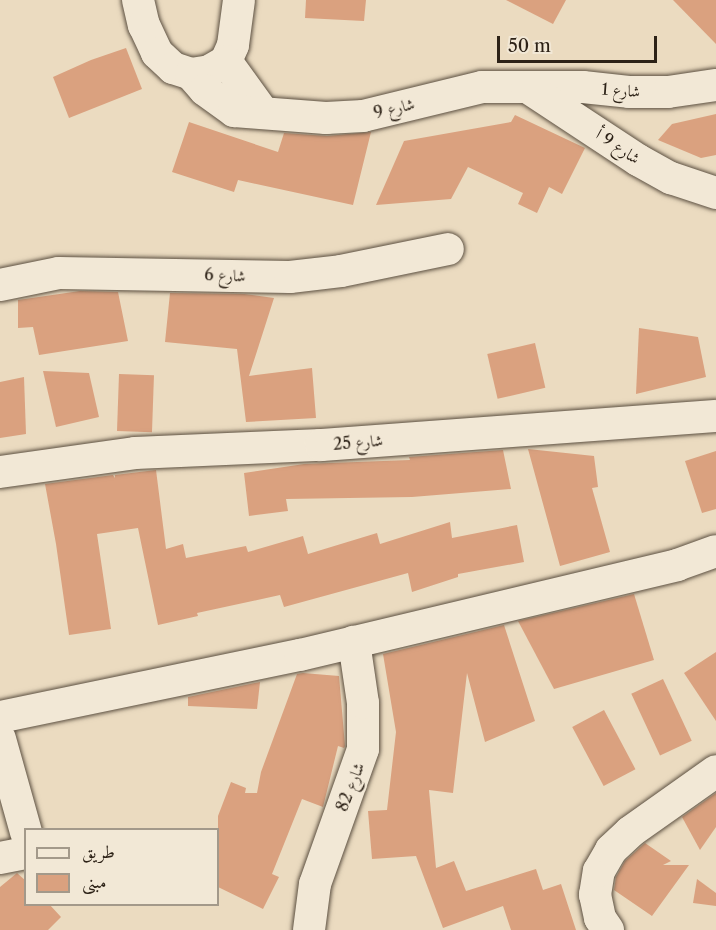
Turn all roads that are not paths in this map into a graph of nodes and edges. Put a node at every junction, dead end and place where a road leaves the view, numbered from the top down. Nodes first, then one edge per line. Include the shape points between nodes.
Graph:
1 (138, 0) edge
2 (239, 0) edge
3 (226, 61) junction
4 (191, 74) junction
5 (716, 85) edge
6 (526, 86) junction
7 (262, 111) junction
8 (716, 193) edge
9 (448, 249) dead end
10 (0, 285) edge
11 (716, 416) edge
12 (0, 472) edge
13 (716, 551) edge
14 (354, 642) junction
15 (0, 717) edge
16 (0, 739) edge
17 (716, 771) edge
18 (25, 828) edge
19 (24, 853) edge
20 (0, 858) edge
21 (309, 930) edge
22 (608, 930) edge

1 - 4 street, شارع 9 via 144,26 157,53 173,68
2 - 3 street via 233,45
3 - 4 street via 209,71
3 - 7 street
4 - 7 street, شارع 9 via 234,111
5 - 6 street, شارع 1 via 648,92
6 - 7 street, شارع 9 via 482,87 363,116 283,116
6 - 8 street, شارع 9 أ via 638,160 671,178
9 - 10 street, شارع 6 via 290,277 59,273
11 - 12 street, شارع 25 via 321,445 135,453
13 - 14 street via 677,565
14 - 15 street
14 - 21 street, شارع 82 via 363,703 363,749 315,884
16 - 18 street
17 - 22 street via 611,850 599,871 595,895 600,918
19 - 20 street

